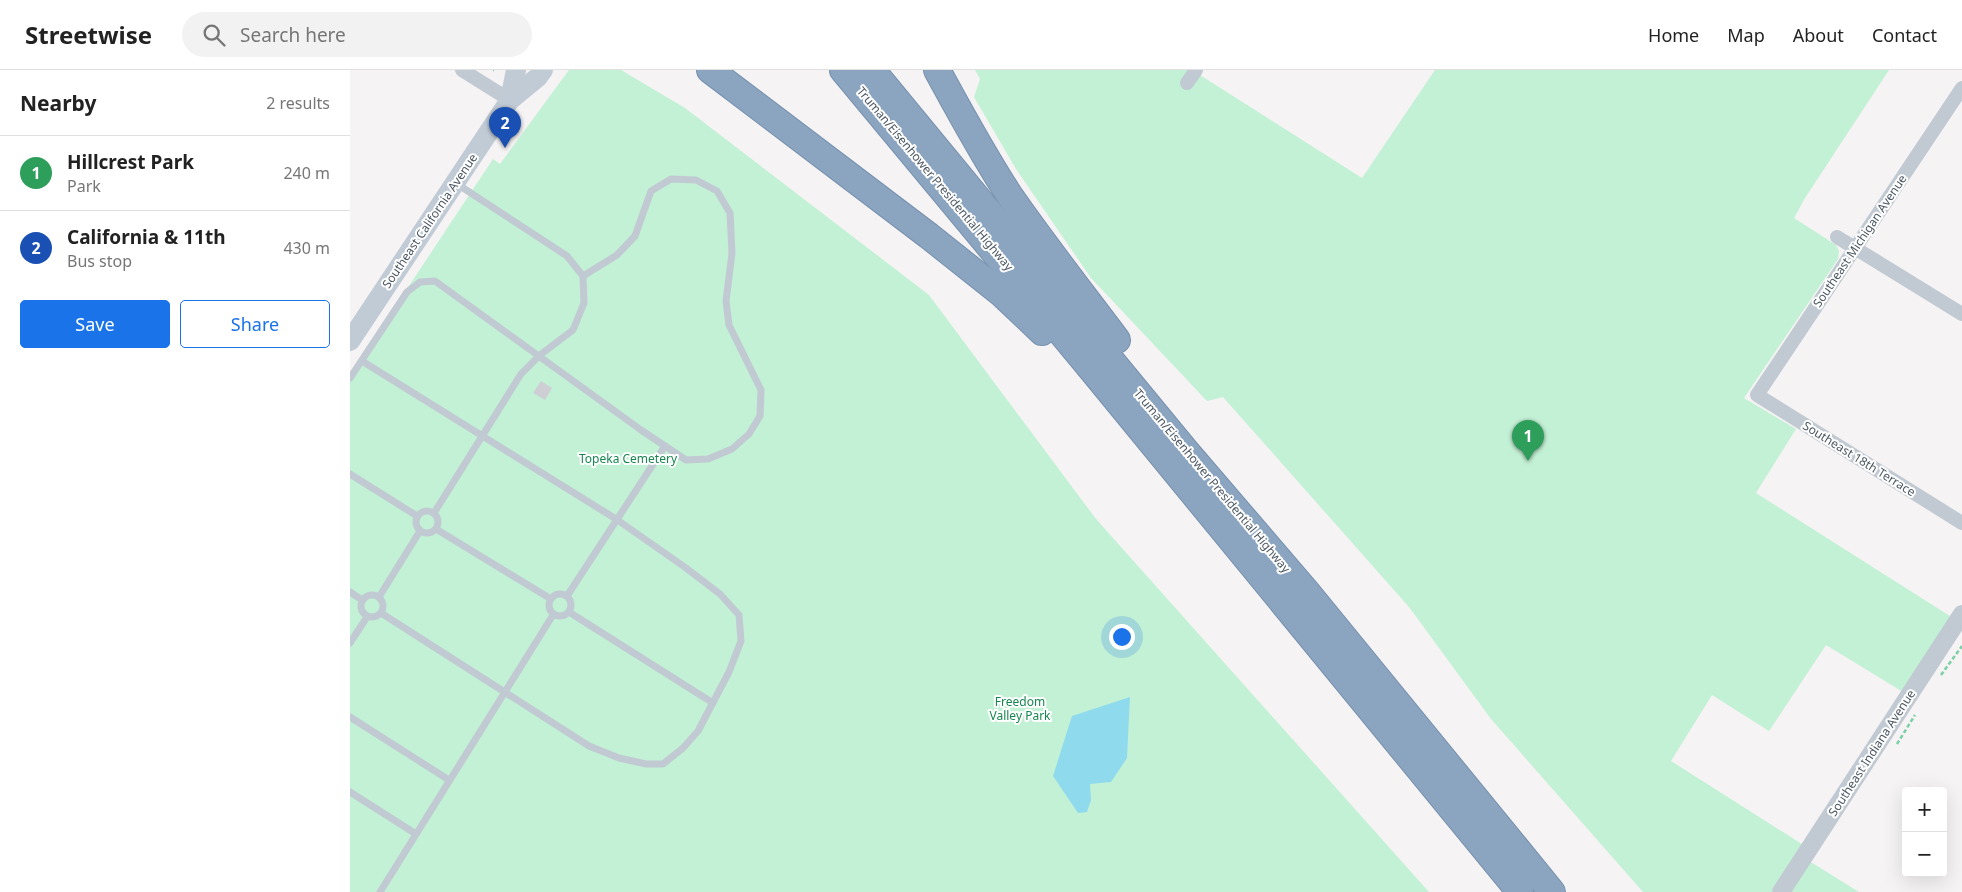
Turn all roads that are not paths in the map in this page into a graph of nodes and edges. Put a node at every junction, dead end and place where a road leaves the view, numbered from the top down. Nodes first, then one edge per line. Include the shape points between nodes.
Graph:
1 (462, 70) edge
2 (516, 70) edge
3 (543, 70) edge
4 (710, 70) edge
5 (843, 70) edge
6 (872, 70) edge
7 (937, 70) edge
8 (1196, 70) edge
9 (1187, 83) dead end
10 (1962, 88) edge
11 (510, 100) junction
12 (455, 183) junction
13 (1837, 238) dead end
14 (1855, 249) junction
15 (583, 276) junction
16 (1962, 314) edge
17 (353, 330) edge
18 (540, 355) junction
19 (362, 360) junction
20 (1092, 370) junction
21 (350, 378) edge
22 (1757, 395) joint
23 (482, 436) junction
24 (665, 446) junction
25 (350, 474) edge
26 (434, 513) junction
27 (418, 516) junction
28 (616, 520) junction
29 (1962, 523) edge
30 (436, 529) junction
31 (420, 531) junction
32 (350, 592) edge
33 (1307, 592) junction
34 (566, 596) junction
35 (379, 597) junction
36 (550, 599) junction
37 (362, 600) junction
38 (569, 612) junction
39 (381, 613) junction
40 (553, 614) junction
41 (1962, 614) edge
42 (366, 617) junction
43 (350, 642) edge
44 (504, 692) junction
45 (713, 703) junction
46 (350, 717) edge
47 (450, 780) junction
48 (350, 792) edge
49 (416, 834) junction
50 (381, 891) edge
51 (1520, 892) edge
52 (1552, 892) edge
53 (1781, 892) edge

1 - 11 street
2 - 11 main road, Southeast California Avenue
3 - 11 main road, Southeast California Avenue via 538,78
4 - 20 highway via 929,236 1002,294 1062,351
5 - 20 highway, Truman/Eisenhower Presidential Highway
6 - 33 highway, Truman/Eisenhower Presidential Highway via 1185,450
7 - 33 highway via 984,155 1044,244 1252,514
8 - 9 street
10 - 14 street, Southeast Michigan Avenue
11 - 12 main road, Southeast California Avenue
12 - 15 lane via 567,256
12 - 17 main road, Southeast California Avenue
13 - 14 street
14 - 16 street
14 - 22 street, Southeast Michigan Avenue
15 - 18 lane via 584,303 573,330
15 - 24 lane via 617,255 635,236 651,191 671,179 696,180 717,191 730,213 732,253 726,300 728,325 761,390 760,416 749,434 732,448 708,459 686,460
18 - 19 lane via 435,281 420,282 407,292
18 - 23 lane via 521,374
18 - 24 lane
19 - 21 lane
19 - 23 lane
20 - 51 highway, Truman/Eisenhower Presidential Highway
22 - 29 street, Southeast 18th Terrace
23 - 26 lane
23 - 28 lane
24 - 28 lane
25 - 27 lane
26 - 27 lane via 425,510
26 - 30 lane via 438,520
27 - 31 lane via 415,523
28 - 34 lane
28 - 45 lane via 720,594 739,616 741,641
30 - 31 lane via 428,533
30 - 36 lane
31 - 35 lane
32 - 37 lane
33 - 52 highway, Truman/Eisenhower Presidential Highway
34 - 36 lane via 558,594
34 - 38 lane via 571,604
35 - 37 lane via 370,595
35 - 39 lane via 384,604
36 - 40 lane via 548,607
37 - 42 lane via 360,608
38 - 40 lane via 561,617
38 - 45 lane
39 - 42 lane via 374,618
39 - 44 lane
40 - 44 lane
41 - 53 street, Southeast Indiana Avenue
42 - 43 lane
44 - 45 lane via 589,746 646,764 663,764 683,748 698,731
44 - 47 lane
46 - 47 lane
47 - 49 lane
48 - 49 lane
49 - 50 lane

